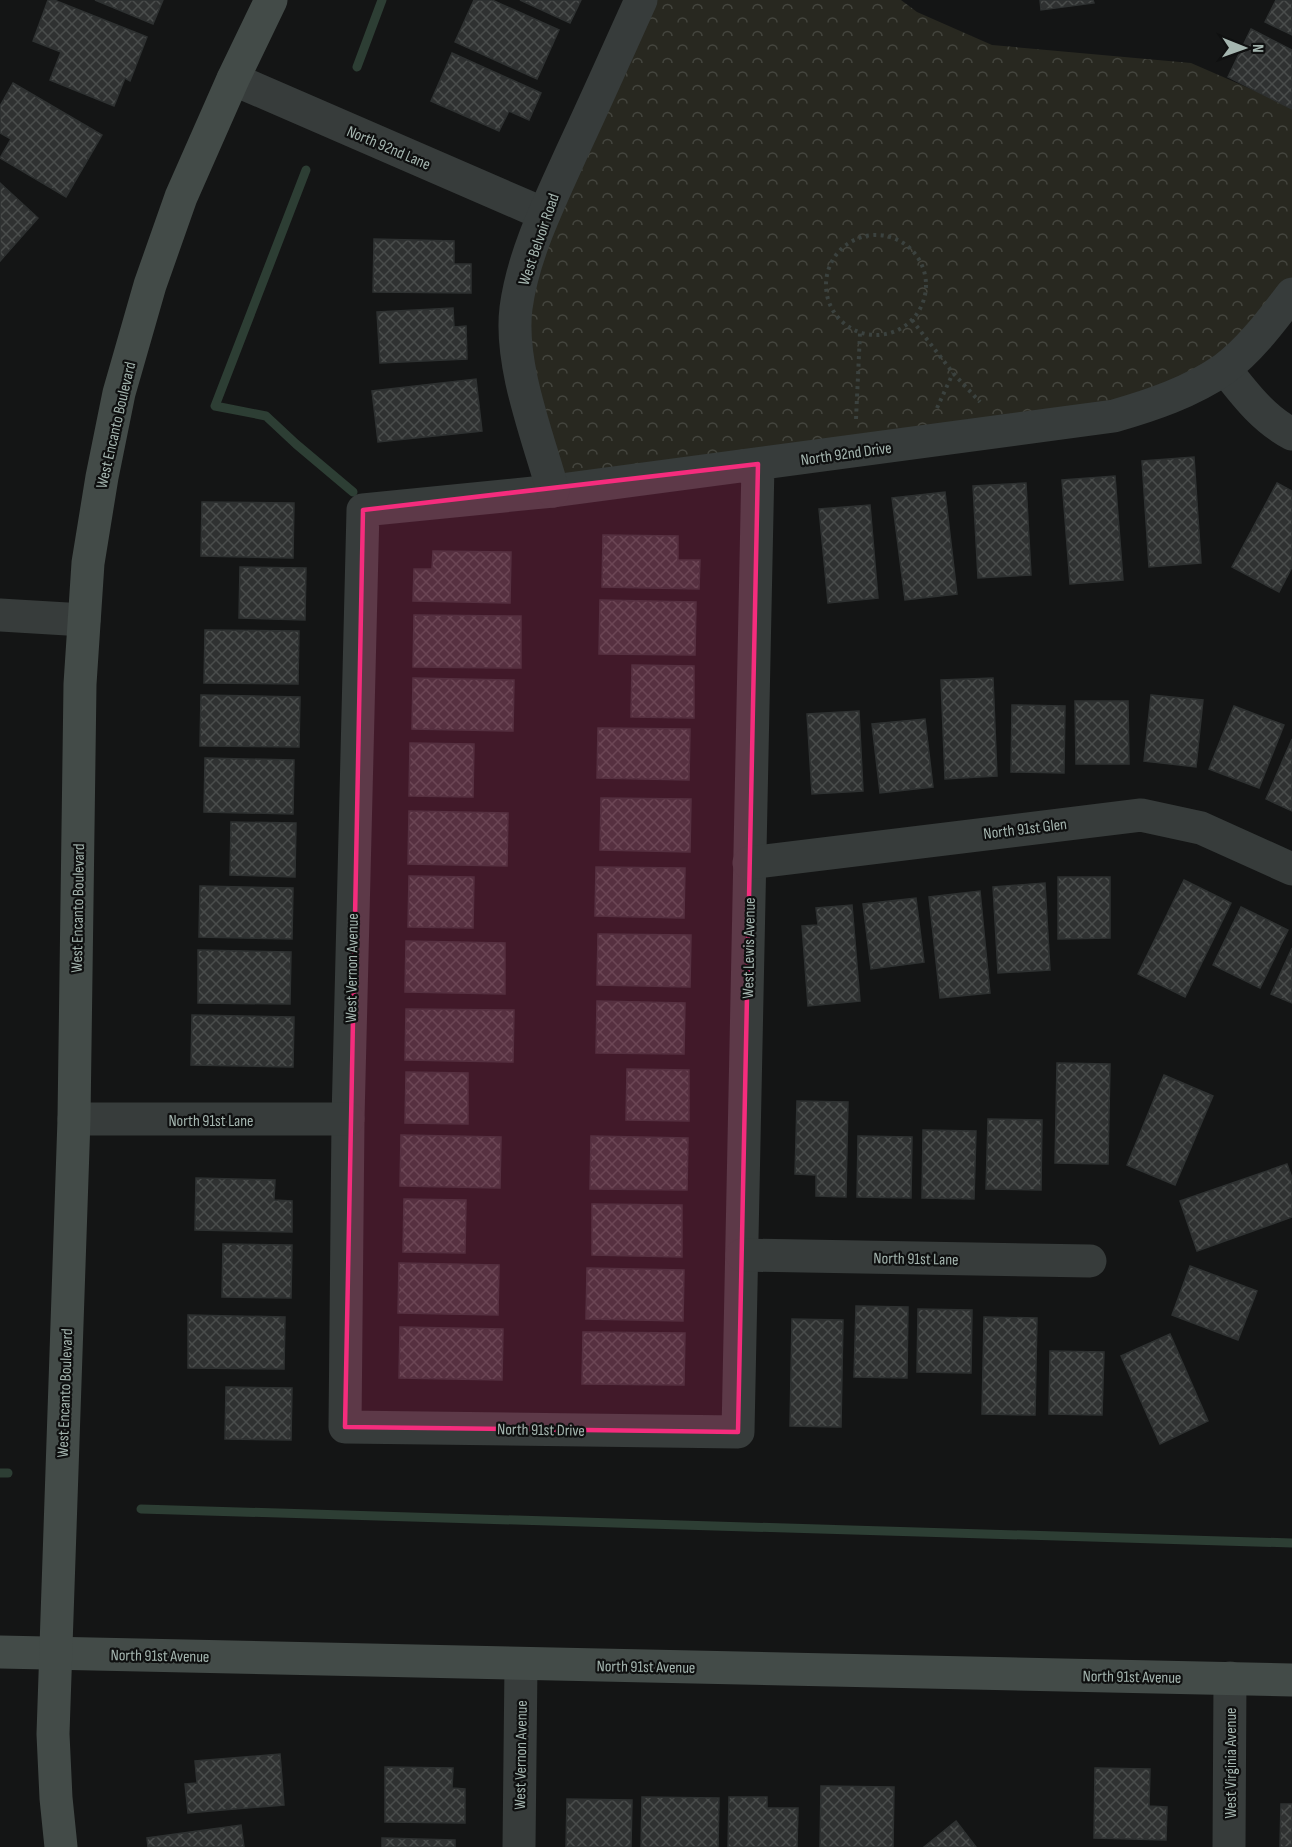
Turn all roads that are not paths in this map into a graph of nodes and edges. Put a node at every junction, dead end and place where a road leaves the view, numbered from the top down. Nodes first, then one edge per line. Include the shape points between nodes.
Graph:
1 (271, 0) edge
2 (641, 0) edge
3 (233, 79) junction
4 (544, 214) junction
5 (1292, 294) edge
6 (1225, 369) junction
7 (1292, 434) edge
8 (758, 464) junction
9 (553, 491) junction
10 (363, 510) joint
11 (0, 615) edge
12 (84, 620) junction
13 (749, 863) junction
14 (1292, 869) edge
15 (74, 1119) junction
16 (348, 1119) junction
17 (742, 1255) junction
18 (1090, 1261) dead end
19 (345, 1427) joint
20 (738, 1432) joint
21 (0, 1652) edge
22 (55, 1653) junction
23 (521, 1664) junction
24 (1230, 1678) junction
25 (1292, 1680) edge
26 (61, 1847) edge
27 (519, 1847) edge
28 (1229, 1847) edge

1 - 3 street, West Encanto Boulevard
2 - 4 street, West Belvoir Road
3 - 4 street, North 92nd Lane
3 - 12 street, West Encanto Boulevard via 181,197 150,285 119,393 88,563
4 - 9 street, West Belvoir Road via 516,309 517,348 522,387
5 - 6 street, North 92nd Drive via 1264,330
6 - 7 street via 1253,405
6 - 8 street, North 92nd Drive via 1189,390 1114,416
8 - 9 street, North 92nd Drive
8 - 13 street, West Lewis Avenue
9 - 10 street, North 92nd Drive
10 - 16 street, West Vernon Avenue
11 - 12 street
12 - 15 street, West Encanto Boulevard
13 - 14 street, North 91st Glen via 1141,814 1201,828
13 - 17 street, West Lewis Avenue
15 - 16 street, North 91st Lane
15 - 22 street, West Encanto Boulevard
16 - 19 street, West Vernon Avenue
17 - 18 street, North 91st Lane
17 - 20 street, West Lewis Avenue
19 - 20 street, North 91st Drive
21 - 22 street, North 91st Avenue
22 - 23 street, North 91st Avenue
22 - 26 street, West Encanto Boulevard via 53,1734
23 - 24 street, North 91st Avenue
23 - 27 street, West Vernon Avenue
24 - 25 street, North 91st Avenue
24 - 28 street, West Virginia Avenue

